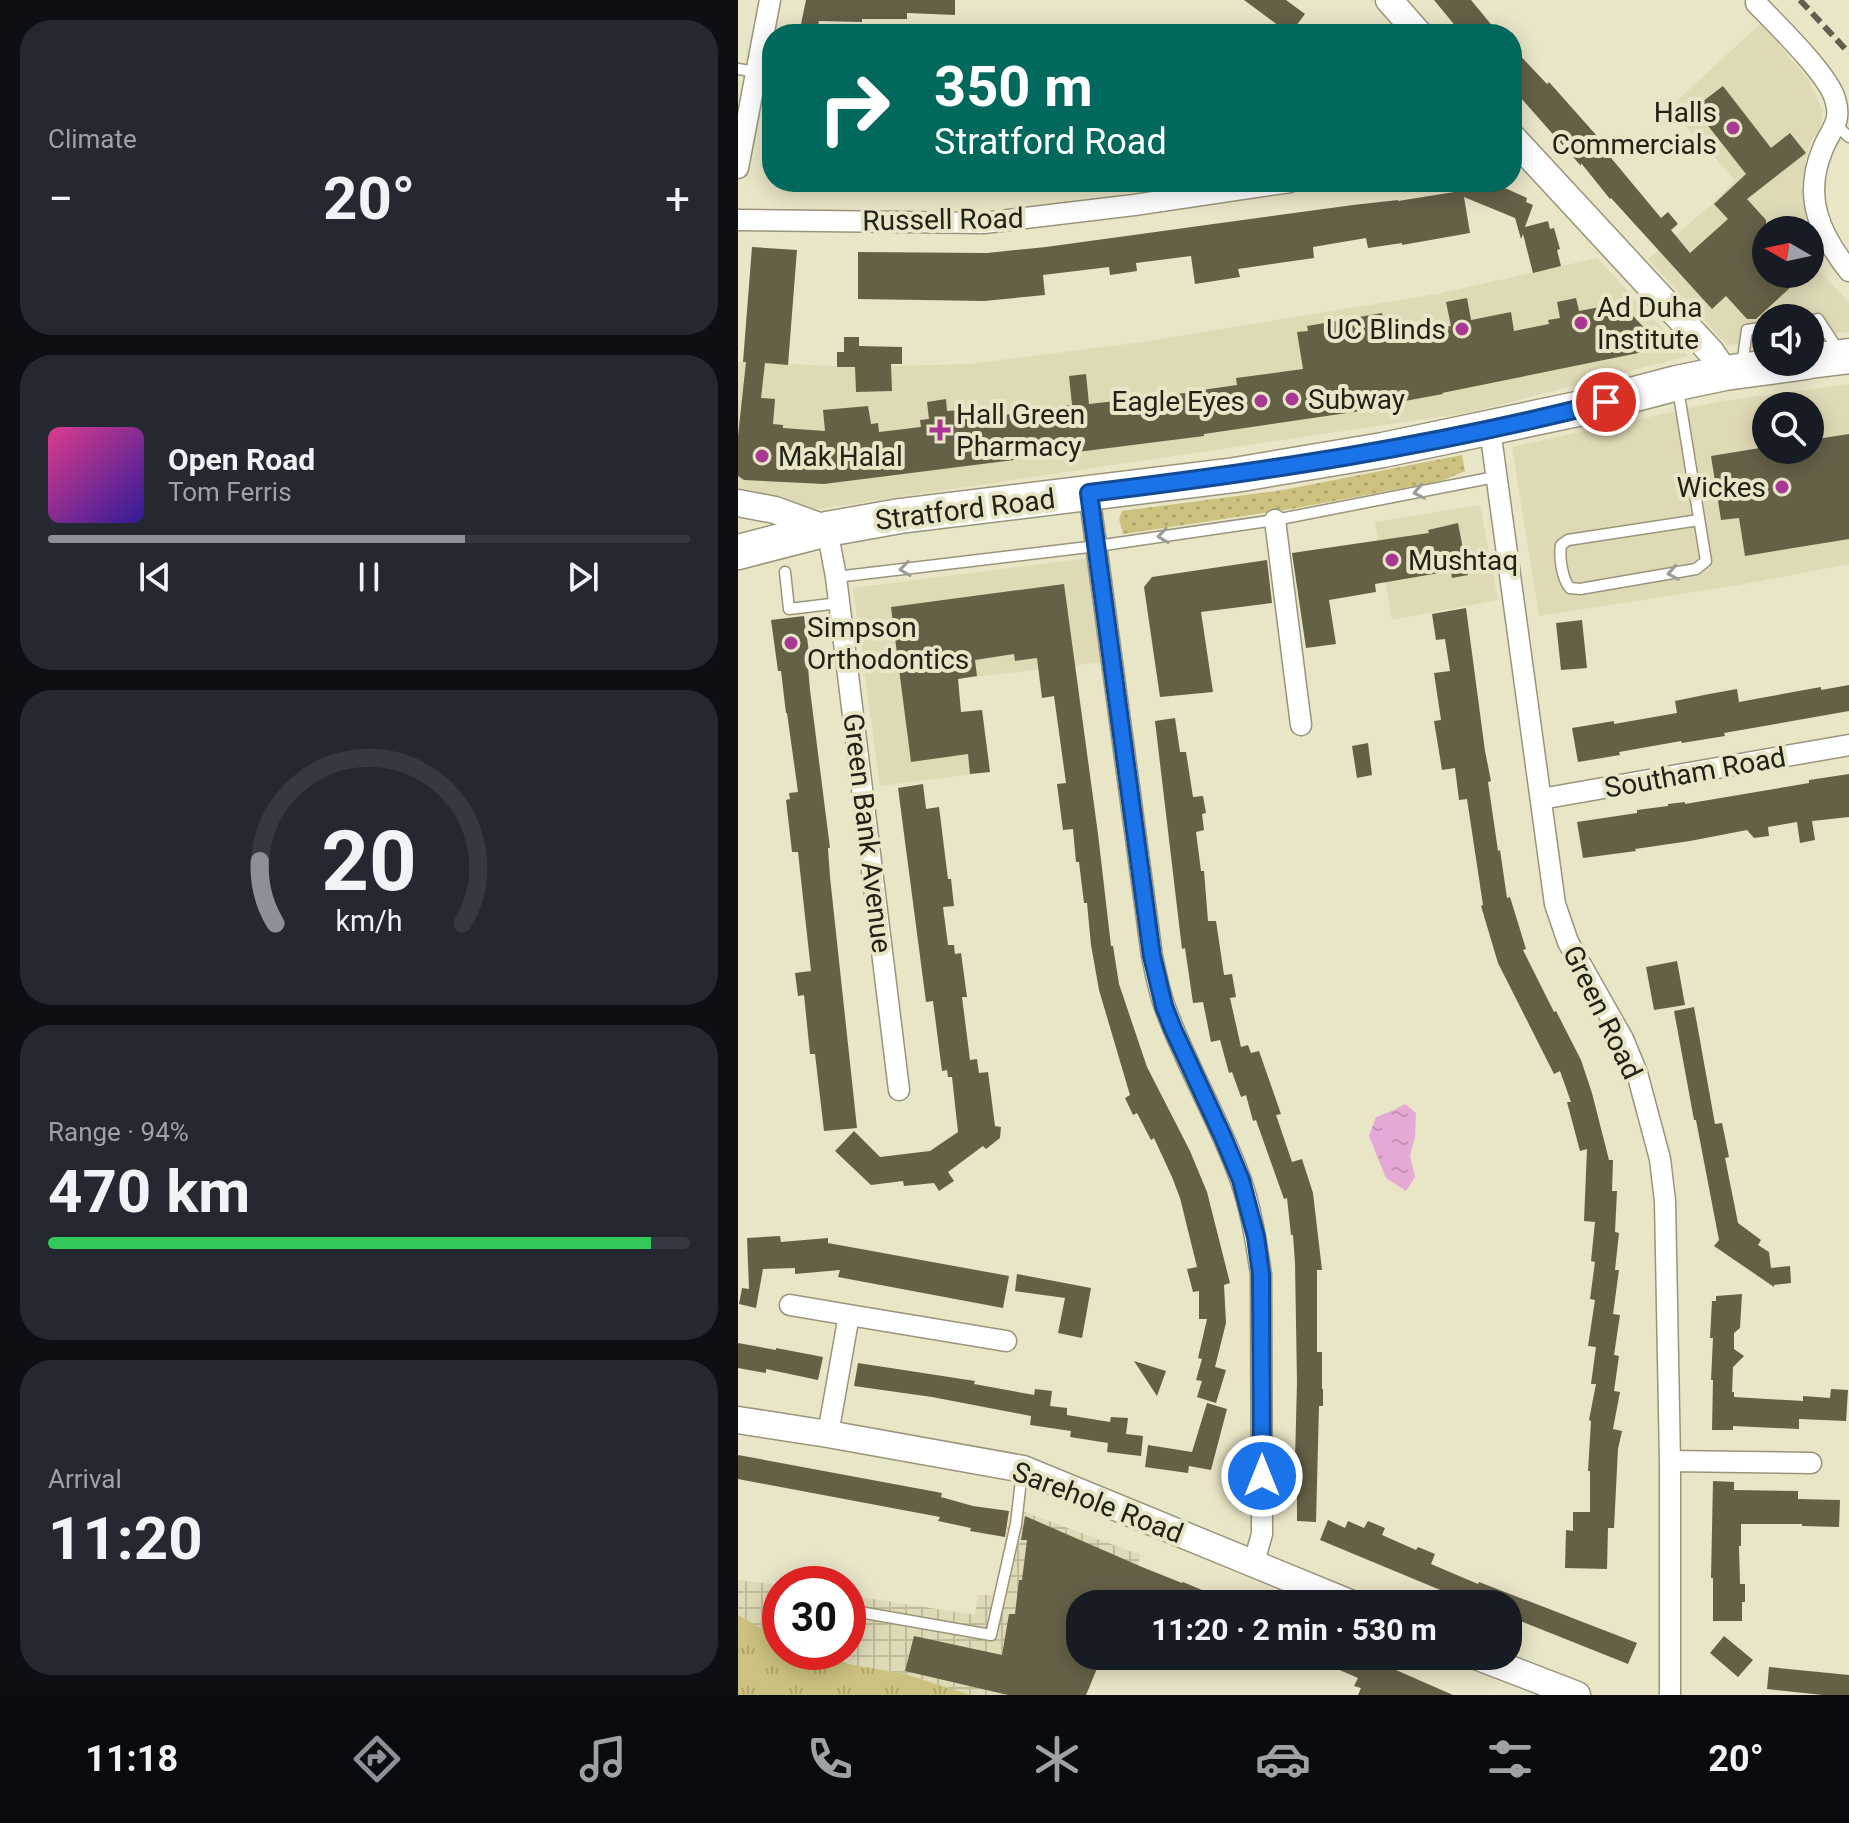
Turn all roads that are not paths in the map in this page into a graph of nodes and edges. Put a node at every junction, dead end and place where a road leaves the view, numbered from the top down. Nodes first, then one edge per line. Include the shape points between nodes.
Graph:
1 (770, 0) edge
2 (1389, 0) edge
3 (1756, 3) dead end
4 (762, 24) edge
5 (1410, 24) edge
6 (762, 25) edge
7 (747, 71) edge
8 (1842, 131) edge
9 (1522, 152) edge
10 (738, 168) edge
11 (1222, 192) edge
12 (738, 220) edge
13 (1849, 271) edge
14 (1752, 329) edge
15 (1827, 359) edge
16 (1733, 372) junction
17 (1677, 383) junction
18 (1490, 429) junction
19 (1495, 477) junction
20 (1089, 493) junction
21 (738, 503) edge
22 (1275, 520) junction
23 (1699, 520) junction
24 (827, 529) junction
25 (1097, 546) junction
26 (738, 552) edge
27 (785, 572) dead end
28 (836, 577) junction
29 (839, 603) junction
30 (1301, 725) dead end
31 (1849, 745) edge
32 (1541, 799) junction
33 (899, 1090) dead end
34 (790, 1305) dead end
35 (849, 1315) junction
36 (1006, 1341) dead end
37 (738, 1420) edge
38 (828, 1434) junction
39 (1670, 1461) junction
40 (1811, 1463) dead end
41 (1023, 1469) junction
42 (1254, 1562) junction
43 (1319, 1590) edge
44 (866, 1613) edge
45 (1512, 1670) edge
46 (1577, 1695) edge
47 (1670, 1695) edge

1 - 4 street
2 - 5 street
3 - 8 street via 1824,79 1835,98
6 - 7 street
7 - 10 street
8 - 13 street via 1821,151 1813,198 1819,223
9 - 16 street
11 - 12 street, Russell Road via 984,223
14 - 16 lane via 1747,330
15 - 16 highway, Stratford Road
16 - 17 highway, Stratford Road
17 - 18 highway, Stratford Road
17 - 23 lane
18 - 19 street, Green Road
18 - 20 highway, Stratford Road via 1235,475
19 -> 22 lane
19 - 32 street, Green Road
20 - 24 highway, Stratford Road
20 - 25 street
21 - 24 street
22 -> 25 lane
22 - 30 street
23 -> 23 lane via 1706,561 1696,569 1580,589 1565,583 1560,552 1568,540
24 - 26 highway, Stratford Road
24 - 28 street, Green Bank Avenue
25 -> 28 lane
25 - 42 street via 1152,956 1164,1006 1241,1180 1256,1237 1261,1274 1262,1534
27 - 29 lane via 789,609
28 - 29 street, Green Bank Avenue
29 - 33 street, Green Bank Avenue
31 - 32 street, Southam Road
32 - 39 street, Green Road via 1555,904 1568,942 1637,1073 1660,1159
34 - 35 street
35 - 36 street
35 - 38 street
37 - 38 street, Sarehole Road
38 - 41 street, Sarehole Road
39 - 40 street
39 - 47 street, Green Road
41 - 42 street, Sarehole Road
41 - 44 lane via 991,1635
42 - 43 street, Sarehole Road
45 - 46 street

